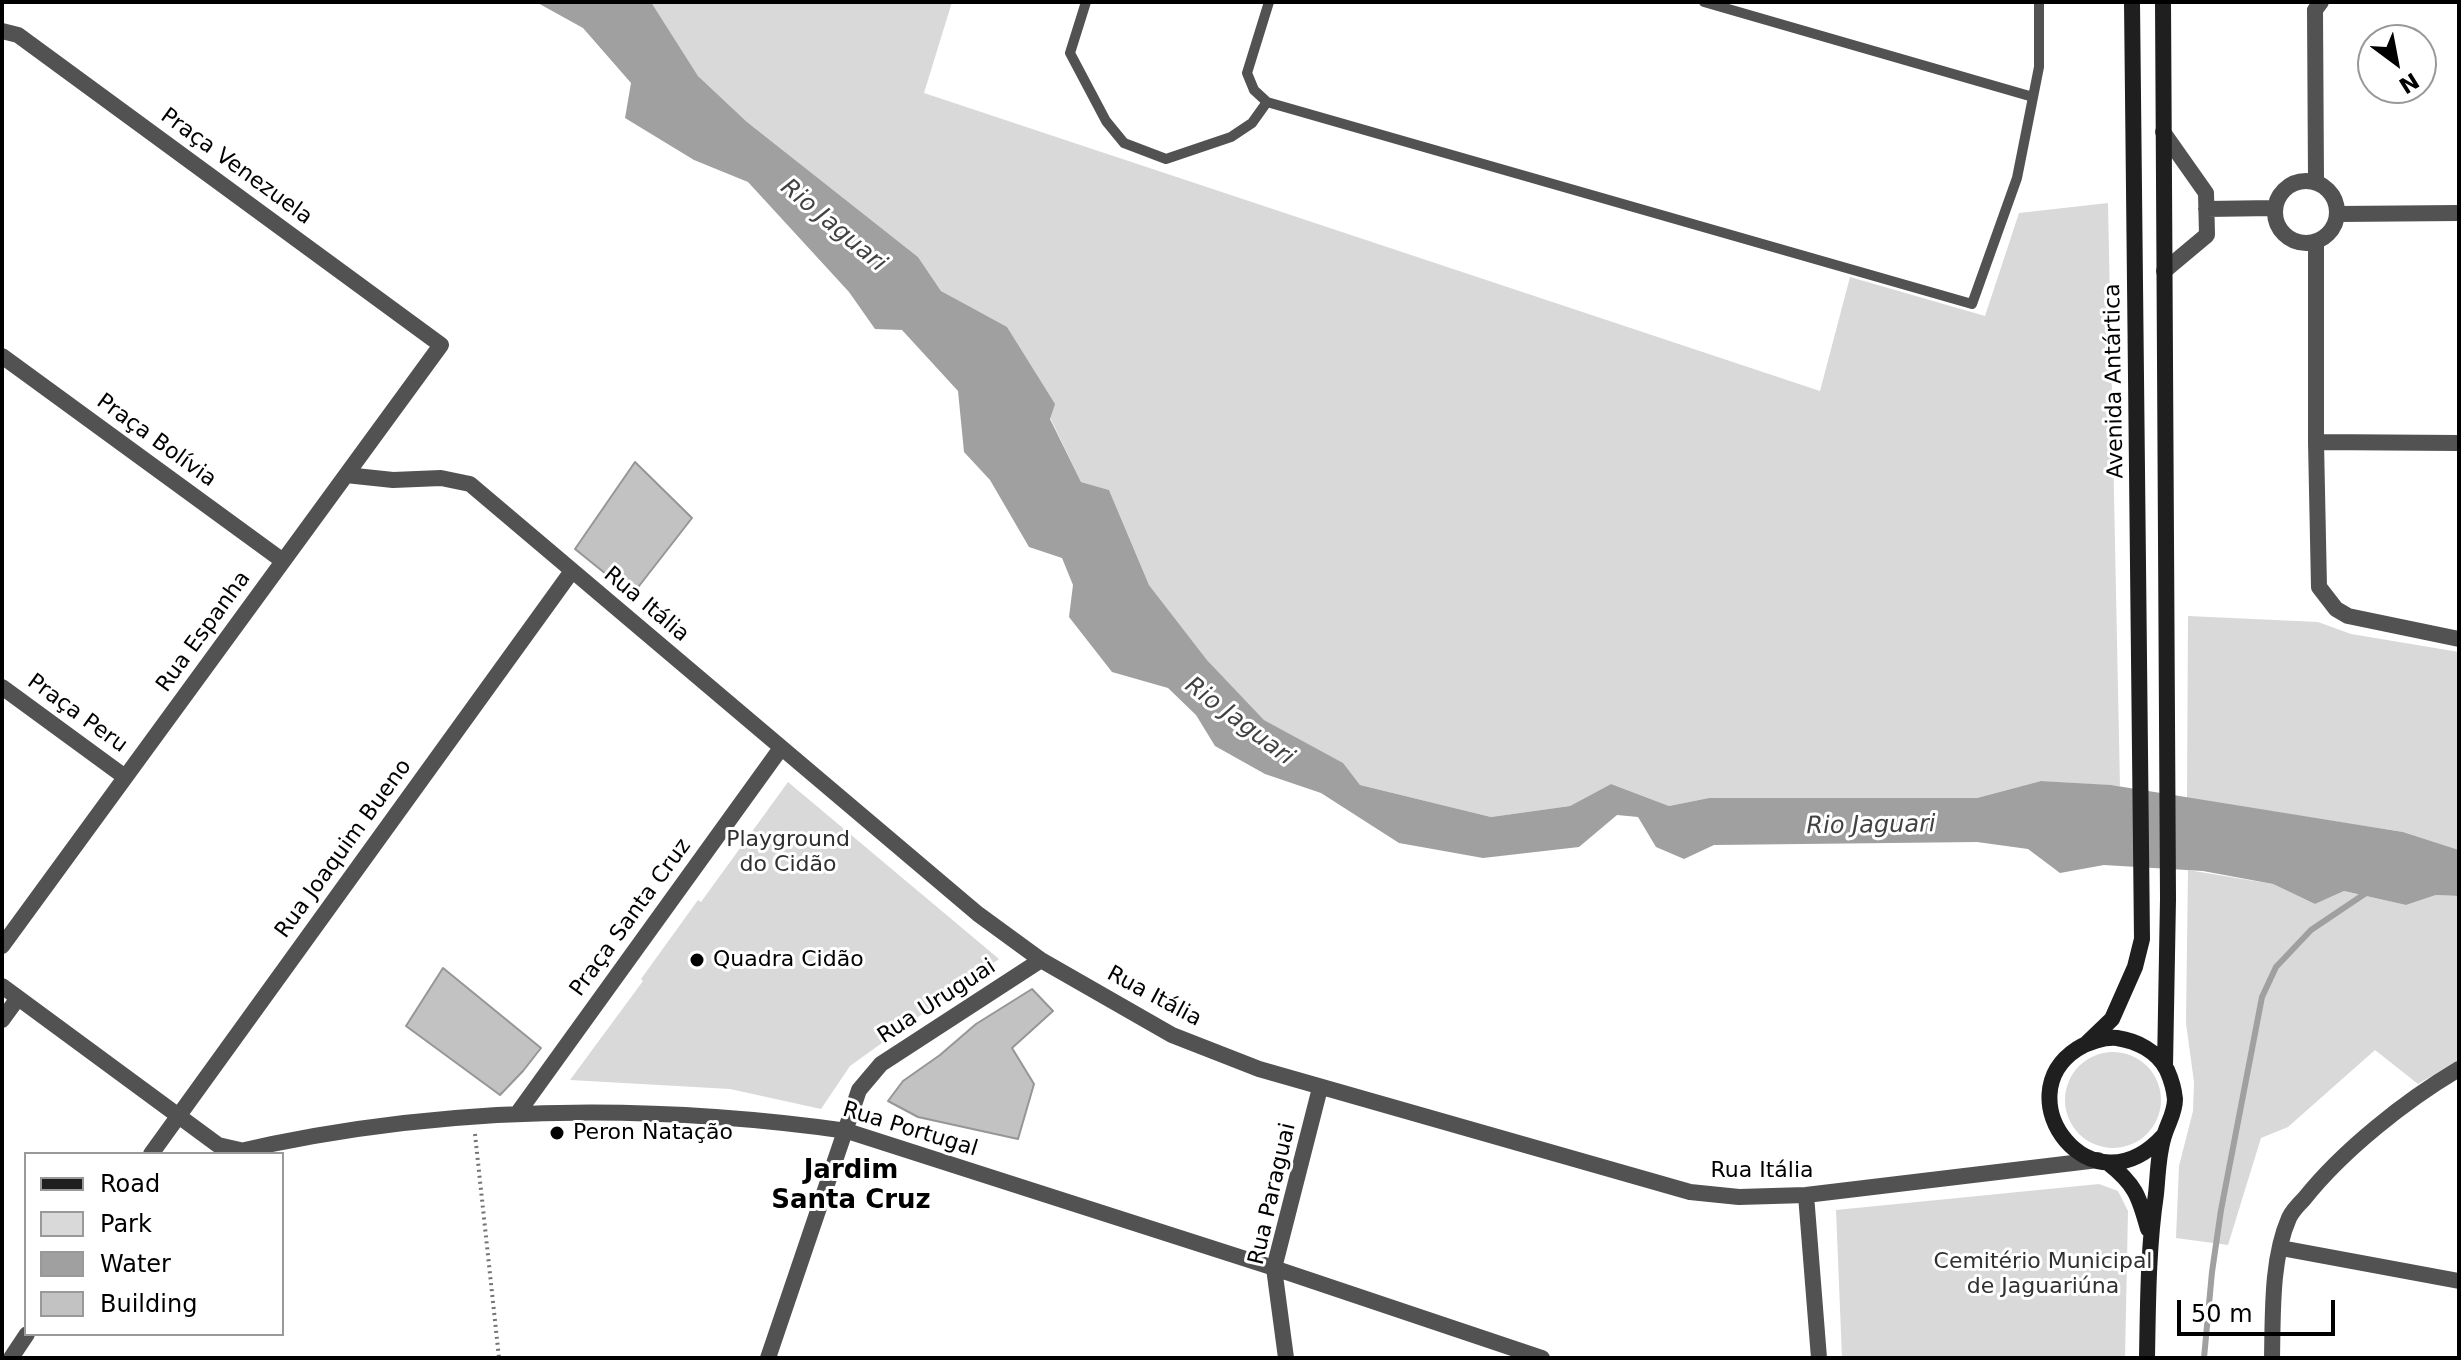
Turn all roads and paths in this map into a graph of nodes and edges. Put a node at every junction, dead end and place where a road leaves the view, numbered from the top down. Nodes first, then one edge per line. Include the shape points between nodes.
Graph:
1 (1086, 2) edge
2 (1269, 2) edge
3 (1704, 2) edge
4 (2039, 2) edge
5 (2132, 2) edge
6 (2163, 2) edge
7 (2321, 2) edge
8 (2, 31) edge
9 (2033, 97) junction
10 (1267, 102) junction
11 (2163, 132) junction
12 (2316, 180) junction
13 (2274, 208) junction
14 (2206, 209) junction
15 (2459, 213) edge
16 (2338, 214) junction
17 (2316, 243) junction
18 (2164, 271) junction
19 (441, 345) joint
20 (2, 356) edge
21 (2316, 442) junction
22 (2459, 443) edge
23 (346, 475) junction
24 (283, 561) junction
25 (572, 571) junction
26 (2459, 639) edge
27 (2, 687) edge
28 (781, 748) junction
29 (125, 777) junction
30 (2, 946) edge
31 (1041, 960) junction
32 (2, 986) edge
33 (18, 998) junction
34 (2, 1020) edge
35 (2087, 1043) junction
36 (2165, 1066) junction
37 (2459, 1069) edge
38 (1320, 1088) junction
39 (517, 1114) junction
40 (180, 1115) junction
41 (473, 1115) junction
42 (847, 1131) junction
43 (2164, 1135) junction
44 (152, 1152) edge
45 (234, 1152) edge
46 (2103, 1161) junction
47 (1806, 1195) junction
48 (2150, 1234) junction
49 (2281, 1248) junction
50 (1274, 1268) junction
51 (2459, 1281) edge
52 (26, 1336) edge
53 (11, 1358) edge
54 (499, 1358) edge
55 (768, 1358) edge
56 (1286, 1358) edge
57 (1542, 1358) edge
58 (1819, 1358) edge
59 (2147, 1358) edge
60 (2272, 1358) edge

1 - 10 lane via 1070,53 1106,121 1124,143 1166,159 1231,137 1252,123
2 - 10 lane via 1247,73
3 - 9 lane
4 - 9 lane via 2039,67
5 - 35 street, Avenida Antártica via 2142,939 2112,1019
6 - 11 street
7 - 12 street via 2315,10
8 - 19 street, Praça Venezuela via 18,35
9 - 10 lane via 2017,178 1972,304
11 - 14 street via 2206,193
11 - 18 street
12 - 13 street via 2297,181 2281,191
12 - 16 street via 2333,193
13 - 14 street
13 - 17 street via 2278,229 2295,242
14 - 18 street via 2207,235
15 - 16 street
16 - 17 street via 2332,231
17 - 21 street
18 - 36 street
19 - 23 street, Rua Espanha
20 - 24 street, Praça Bolívia
21 - 22 street
21 - 26 street via 2319,587 2328,601 2348,616
23 - 24 street, Rua Espanha
23 - 25 street, Rua Itália via 470,484
24 - 29 street, Rua Espanha
25 - 28 street, Rua Itália
25 - 40 street, Rua Joaquim Bueno
27 - 29 street, Praça Peru
28 - 31 street, Rua Itália via 978,914
28 - 39 street, Praça Santa Cruz
29 - 30 street, Rua Espanha
31 - 38 street, Rua Itália via 1172,1035
31 - 42 street, Rua Uruguai via 881,1064 859,1090
32 - 33 street
33 - 34 street
33 - 40 street
35 - 36 street via 2133,1041
35 - 46 street via 2058,1068 2051,1089 2052,1119 2073,1149
36 - 43 street via 2175,1100
37 - 49 street via 2363,1139 2321,1177 2289,1216
38 - 47 street, Rua Itália via 1690,1192
38 - 50 street, Rua Paraguai
39 - 41 street, Rua Portugal
39 - 42 street, Rua Portugal via 674,1113
40 - 44 street, Rua Joaquim Bueno
40 - 45 street
41 - 45 street, Rua Portugal
41 - 54 path
42 - 50 street, Rua Portugal
42 - 55 street, Rua Uruguai
43 - 46 street via 2139,1156
43 - 48 street
46 - 47 street, Rua Itália
46 - 48 street via 2124,1175 2138,1195
47 - 58 street
48 - 59 street
49 - 51 street
49 - 60 street
50 - 56 street, Rua Paraguai
50 - 57 street, Rua Portugal
52 - 53 street

